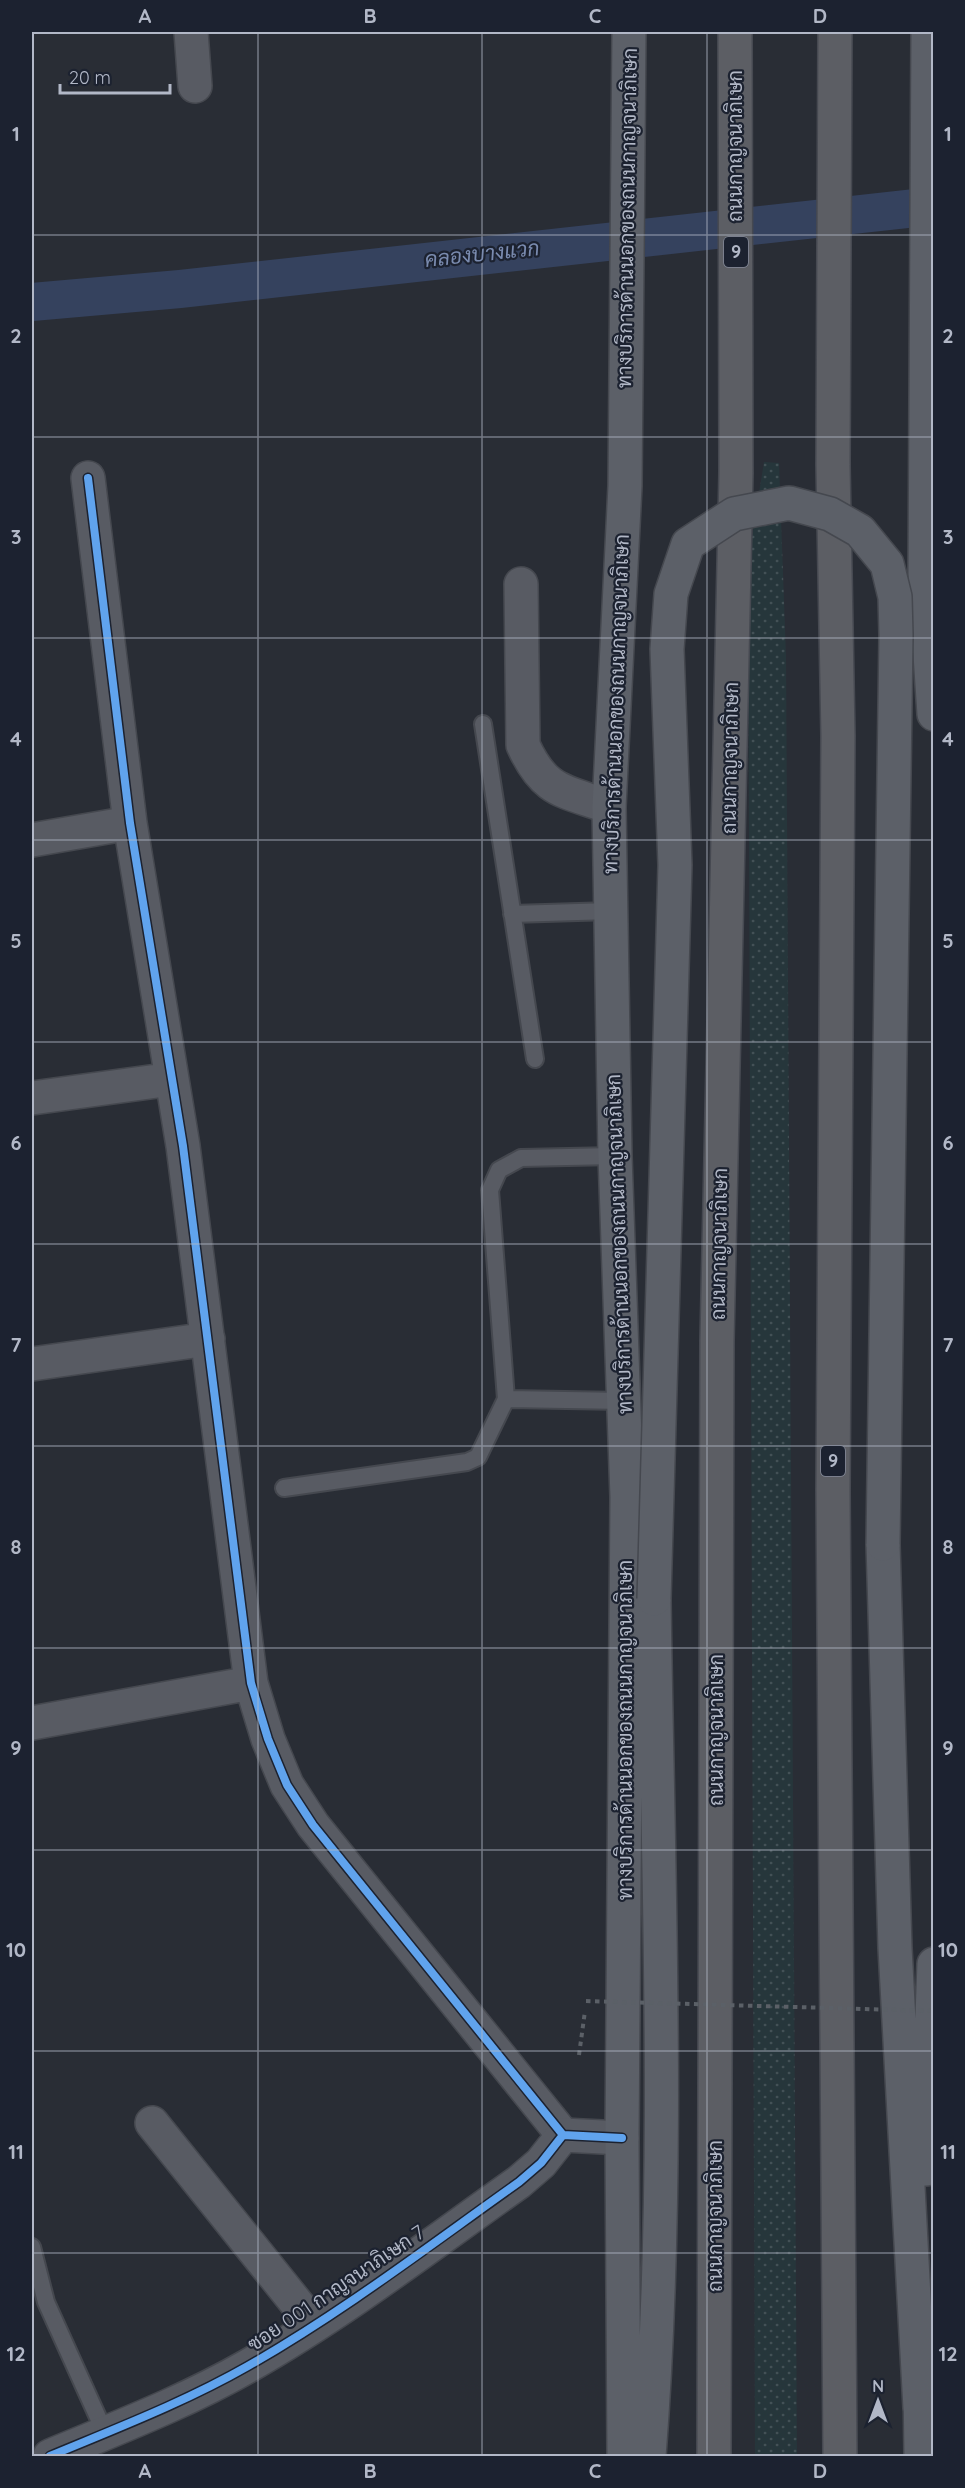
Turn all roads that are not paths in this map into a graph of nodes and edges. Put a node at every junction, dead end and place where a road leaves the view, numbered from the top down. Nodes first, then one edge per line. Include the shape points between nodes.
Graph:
1 (191, 32) edge
2 (629, 32) edge
3 (735, 32) edge
4 (836, 32) edge
5 (928, 32) edge
6 (195, 86) dead end
7 (88, 478) dead end
8 (929, 580) edge
9 (520, 584) dead end
10 (933, 714) edge
11 (483, 724) dead end
12 (609, 807) junction
13 (130, 823) junction
14 (32, 840) edge
15 (611, 910) junction
16 (512, 914) junction
17 (535, 1059) dead end
18 (172, 1079) junction
19 (32, 1098) edge
20 (615, 1156) junction
21 (208, 1339) junction
22 (32, 1364) edge
23 (506, 1399) junction
24 (624, 1401) junction
25 (284, 1488) dead end
26 (251, 1683) junction
27 (32, 1723) edge
28 (933, 1964) edge
29 (932, 2026) edge
30 (152, 2123) dead end
31 (563, 2136) junction
32 (622, 2139) junction
33 (32, 2247) edge
34 (314, 2325) junction
35 (920, 2408) junction
36 (105, 2433) junction
37 (50, 2457) edge
38 (624, 2457) edge
39 (649, 2457) edge
40 (714, 2457) edge
41 (840, 2457) edge
42 (921, 2457) edge

1 - 6 street
2 - 12 main road, ทางบริการด้านนอกของถนนกาญจนาภิเษก via 625,486
3 - 40 highway, ถนนกาญจนาภิเษก / 9 via 736,473 717,1341
4 - 41 highway, 9 via 833,465 838,736 833,1490
5 - 8 main road
7 - 13 street
8 - 10 main road
9 - 12 street via 523,745 534,769 552,786
11 - 16 lane
12 - 15 main road, ทางบริการด้านนอกของถนนกาญจนาภิเษก
13 - 14 street
13 - 18 street
15 - 16 lane
15 - 20 main road, ทางบริการด้านนอกของถนนกาญจนาภิเษก
16 - 17 lane
18 - 19 street
18 - 21 street
20 - 23 lane via 521,1158 499,1170 490,1190
20 - 24 main road, ทางบริการด้านนอกของถนนกาญจนาภิเษก
21 - 22 street
21 - 26 street
23 - 24 lane
23 - 25 lane via 477,1457 467,1462
24 - 32 main road, ทางบริการด้านนอกของถนนกาญจนาภิเษก via 627,1497
26 - 27 street
26 - 31 street via 287,1785 313,1825
28 - 29 main road
29 - 35 main road
30 - 34 street
31 - 32 street
31 - 34 street, ซอย 001 กาญจนาภิเษก 7 via 519,2182
32 - 38 main road, ทางบริการด้านนอกของถนนกาญจนาภิเษก
33 - 36 lane via 46,2302
34 - 36 street, ซอย 001 กาญจนาภิเษก 7 via 248,2366 155,2413
35 - 39 main road, bridge via 895,1948 883,1544 895,597 887,564 860,531 830,514 789,503 734,514 688,544 671,594 667,649 675,865 654,1599 661,2230
35 - 42 main road
36 - 37 street, ซอย 001 กาญจนาภิเษก 7

